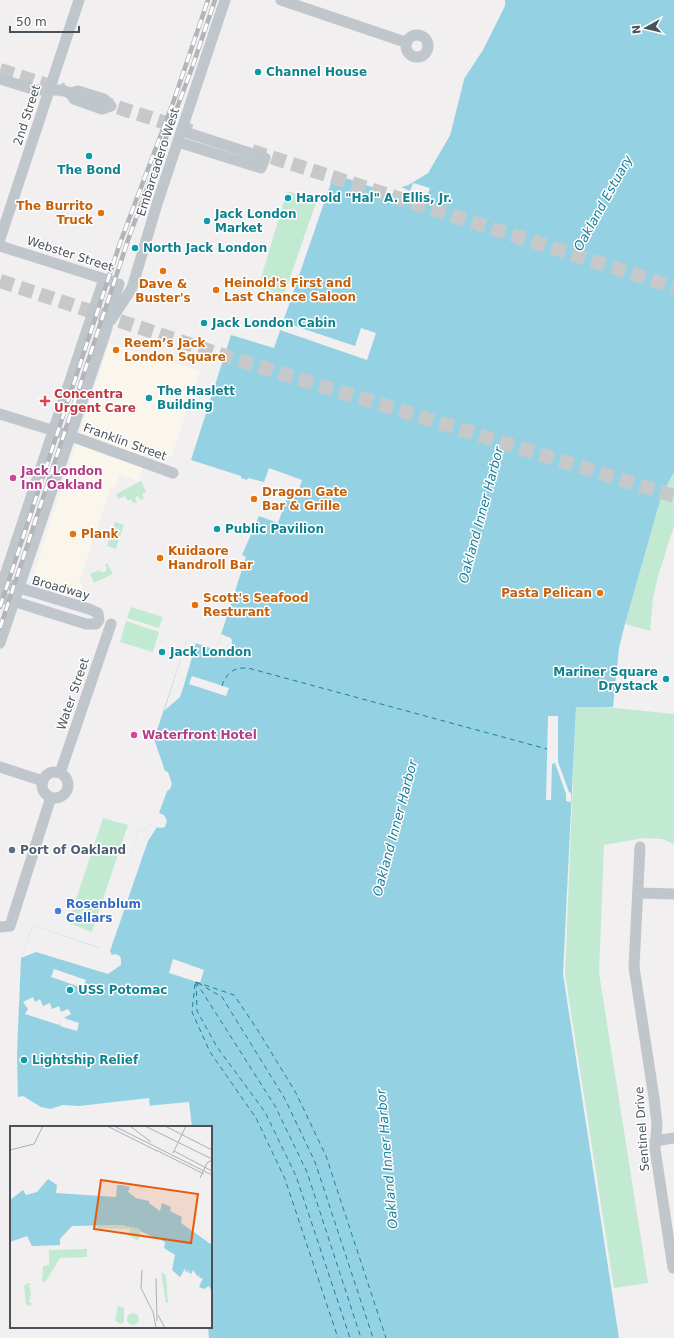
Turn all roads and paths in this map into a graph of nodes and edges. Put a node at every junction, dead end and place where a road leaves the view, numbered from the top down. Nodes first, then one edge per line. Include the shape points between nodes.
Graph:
1 (79, 0) edge
2 (225, 0) edge
3 (281, 0) edge
4 (405, 42) dead end
5 (0, 78) edge
6 (49, 90) junction
7 (70, 93) dead end
8 (182, 130) junction
9 (178, 142) junction
10 (0, 239) edge
11 (0, 246) edge
12 (104, 279) junction
13 (119, 284) junction
14 (132, 288) junction
15 (107, 328) junction
16 (0, 414) edge
17 (54, 430) junction
18 (71, 436) junction
19 (173, 473) dead end
20 (1, 585) edge
21 (18, 588) junction
22 (0, 597) edge
23 (14, 600) junction
24 (111, 624) dead end
25 (0, 643) edge
26 (0, 767) edge
27 (60, 773) junction
28 (43, 781) junction
29 (51, 796) junction
30 (640, 847) dead end
31 (638, 893) junction
32 (674, 894) edge
33 (5, 926) edge
34 (674, 1138) edge
35 (655, 1141) junction
36 (673, 1268) dead end

1 - 6 street, 2nd Street
2 - 8 street, Embarcadero West
3 - 4 street
5 - 6 street via 36,90
6 - 7 street
6 - 10 street, 2nd Street
8 - 9 street, Embarcadero West
8 - 9 street via 265,158 261,168
9 - 14 street, Embarcadero West
11 - 12 street, Webster Street
12 - 13 street, Webster Street
12 - 17 street
13 - 14 street, Webster Street
13 - 15 street, Embarcadero West
14 - 15 street, Embarcadero West
15 - 18 street, Embarcadero West
16 - 17 street, Franklin Street
17 - 18 street, Franklin Street
17 - 20 street
18 - 19 street, Franklin Street
18 - 21 street, Embarcadero West
20 - 21 street, Broadway
21 - 23 street, Embarcadero West
21 - 23 street, Broadway via 89,609 98,613 99,620 96,624 86,624
22 - 23 street, Broadway
23 - 25 street, Embarcadero West
24 - 27 street, Water Street
26 - 28 street
27 - 28 street via 50,773
27 - 29 street via 68,782 66,790 62,796
28 - 29 street via 43,788
29 - 33 street
30 - 31 street, Sentinel Drive
31 - 32 street
31 - 35 street, Sentinel Drive via 634,967 657,1117
34 - 35 street
35 - 36 street, Sentinel Drive

